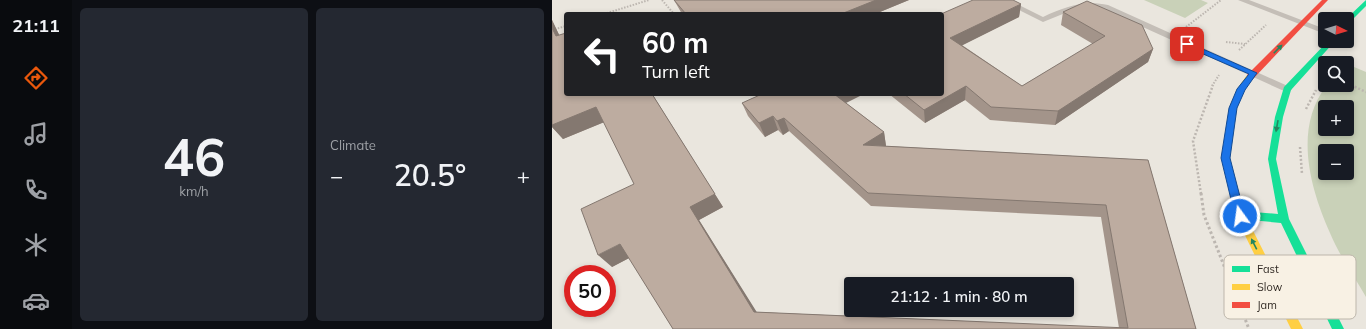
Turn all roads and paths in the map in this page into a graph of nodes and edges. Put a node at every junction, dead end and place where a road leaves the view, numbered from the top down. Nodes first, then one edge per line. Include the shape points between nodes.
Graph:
1 (650, 0) edge
2 (662, 0) edge
3 (1003, 0) edge
4 (1221, 0) edge
5 (1242, 0) edge
6 (1325, 0) edge
7 (1351, 2) dead end
8 (1364, 4) edge
9 (611, 12) edge
10 (672, 12) edge
11 (1354, 15) edge
12 (1302, 24) junction
13 (564, 27) edge
14 (552, 30) edge
15 (1318, 30) edge
16 (1173, 37) junction
17 (1325, 48) edge
18 (1253, 73) junction
19 (1354, 86) edge
20 (1318, 87) dead end
21 (1287, 89) junction
22 (1366, 92) edge
23 (1304, 112) dead end
24 (1300, 146) dead end
25 (1302, 182) dead end
26 (1240, 216) junction
27 (1284, 219) junction
28 (1260, 255) edge
29 (1302, 255) edge
30 (1292, 319) edge
31 (1333, 319) edge
32 (1297, 329) edge
33 (1338, 329) edge

1 - 9 path
2 - 10 path
3 - 16 lane via 1043,20 1077,5 1094,4 1114,10
4 - 16 path
5 - 12 lane
6 - 12 main road
7 - 8 main road
8 - 11 main road
12 - 15 lane
18 -> 12 main road
13 - 14 path
16 - 18 lane
17 - 21 main road
18 - 21 lane
18 - 26 main road via 1241,89 1233,108 1226,158
19 - 22 path
20 - 23 path
21 -> 27 main road via 1272,159
24 - 25 path
26 - 27 main road
28 -> 26 main road
27 - 29 main road
32 -> 30 main road
31 - 33 main road

